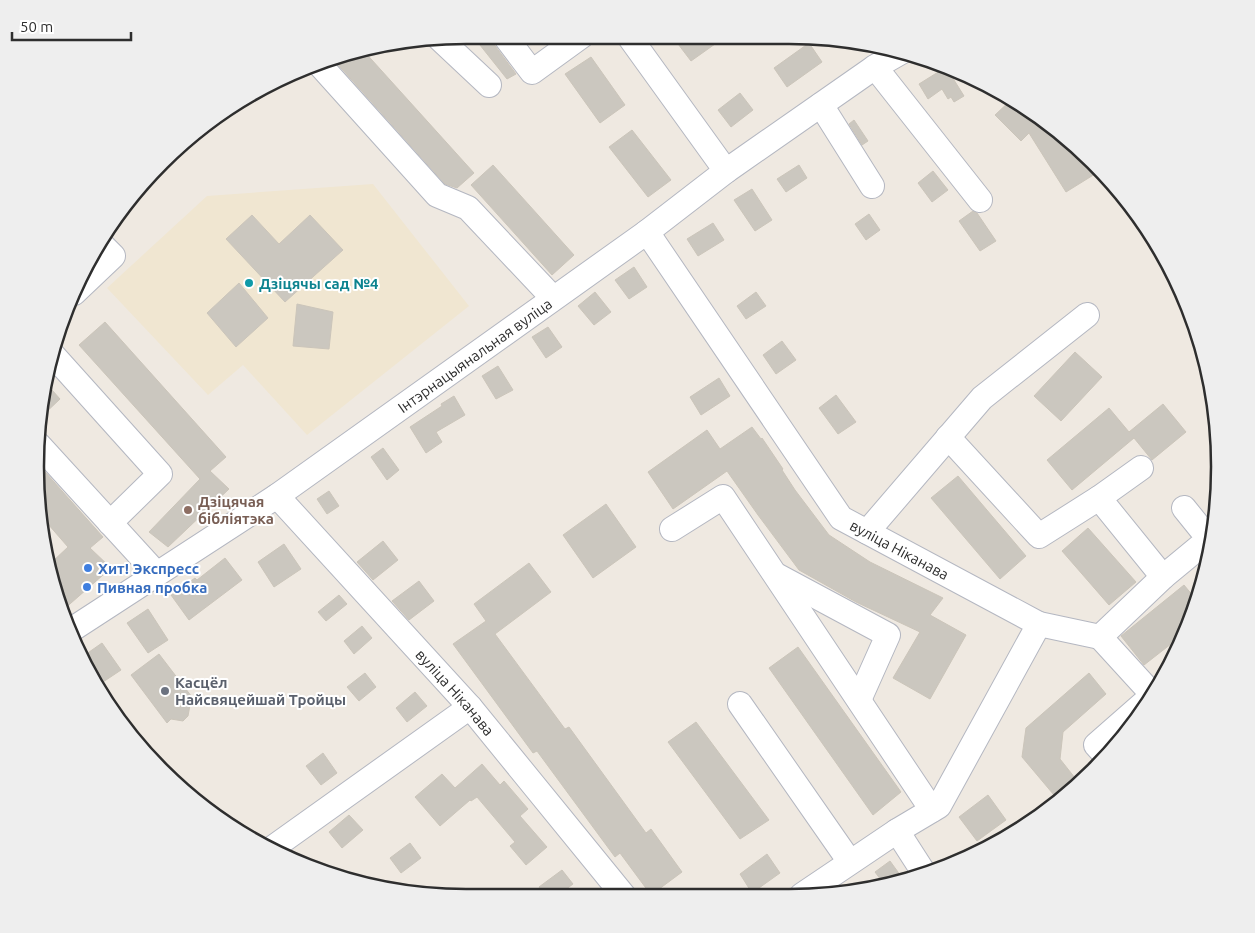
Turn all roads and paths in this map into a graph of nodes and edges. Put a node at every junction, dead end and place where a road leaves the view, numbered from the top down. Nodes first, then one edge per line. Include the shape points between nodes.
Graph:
1 (511, 44) edge
2 (571, 44) edge
3 (634, 44) edge
4 (447, 45) edge
5 (892, 57) edge
6 (875, 67) junction
7 (323, 69) edge
8 (489, 85) dead end
9 (821, 105) junction
10 (726, 171) junction
11 (872, 186) dead end
12 (980, 200) dead end
13 (647, 232) junction
14 (105, 248) edge
15 (86, 281) edge
16 (553, 298) junction
17 (1087, 315) dead end
18 (57, 361) edge
19 (948, 437) junction
20 (45, 451) edge
21 (1141, 468) dead end
22 (277, 496) junction
23 (1099, 498) junction
24 (1184, 508) dead end
25 (110, 523) junction
26 (672, 529) dead end
27 (867, 532) junction
28 (1206, 535) edge
29 (1204, 543) edge
30 (156, 574) junction
31 (774, 574) junction
32 (1163, 577) junction
33 (1039, 624) junction
34 (76, 627) edge
35 (1100, 637) junction
36 (1148, 688) edge
37 (859, 700) junction
38 (740, 704) dead end
39 (470, 707) junction
40 (1130, 715) edge
41 (1101, 750) edge
42 (932, 810) junction
43 (896, 831) junction
44 (277, 845) edge
45 (850, 862) junction
46 (921, 868) edge
47 (811, 888) edge
48 (618, 889) edge

1 - 2 street via 532,72
3 - 10 street
4 - 8 street
5 - 6 street, Інтэрнацыянальная вуліца
6 - 9 street, Інтэрнацыянальная вуліца
6 - 12 street
7 - 16 street via 437,196 468,208
9 - 10 street, Інтэрнацыянальная вуліца
9 - 11 street
10 - 13 street, Інтэрнацыянальная вуліца
13 - 16 street, Інтэрнацыянальная вуліца
13 - 27 street, вуліца Ніканава via 841,518
14 - 15 street via 113,256
16 - 22 street, Інтэрнацыянальная вуліца
17 - 19 street via 982,398
18 - 25 street via 160,474
19 - 23 street via 1039,536
19 - 27 street
20 - 25 street
21 - 23 street
22 - 30 street, Інтэрнацыянальная вуліца
22 - 39 street, вуліца Ніканава
23 - 32 street
24 - 28 street
25 - 30 street
26 - 31 street via 723,496
27 - 33 street, вуліца Ніканава
29 - 32 street
30 - 34 street, Інтэрнацыянальная вуліца
31 - 37 street
31 - 37 street via 888,635
32 - 35 street
33 - 35 street, вуліца Ніканава
33 - 42 street via 939,806
35 - 36 street
37 - 42 street
38 - 45 street
39 - 44 street
39 - 48 street, вуліца Ніканава
40 - 41 street via 1096,745
42 - 43 street
43 - 45 street
43 - 46 street
45 - 47 street

